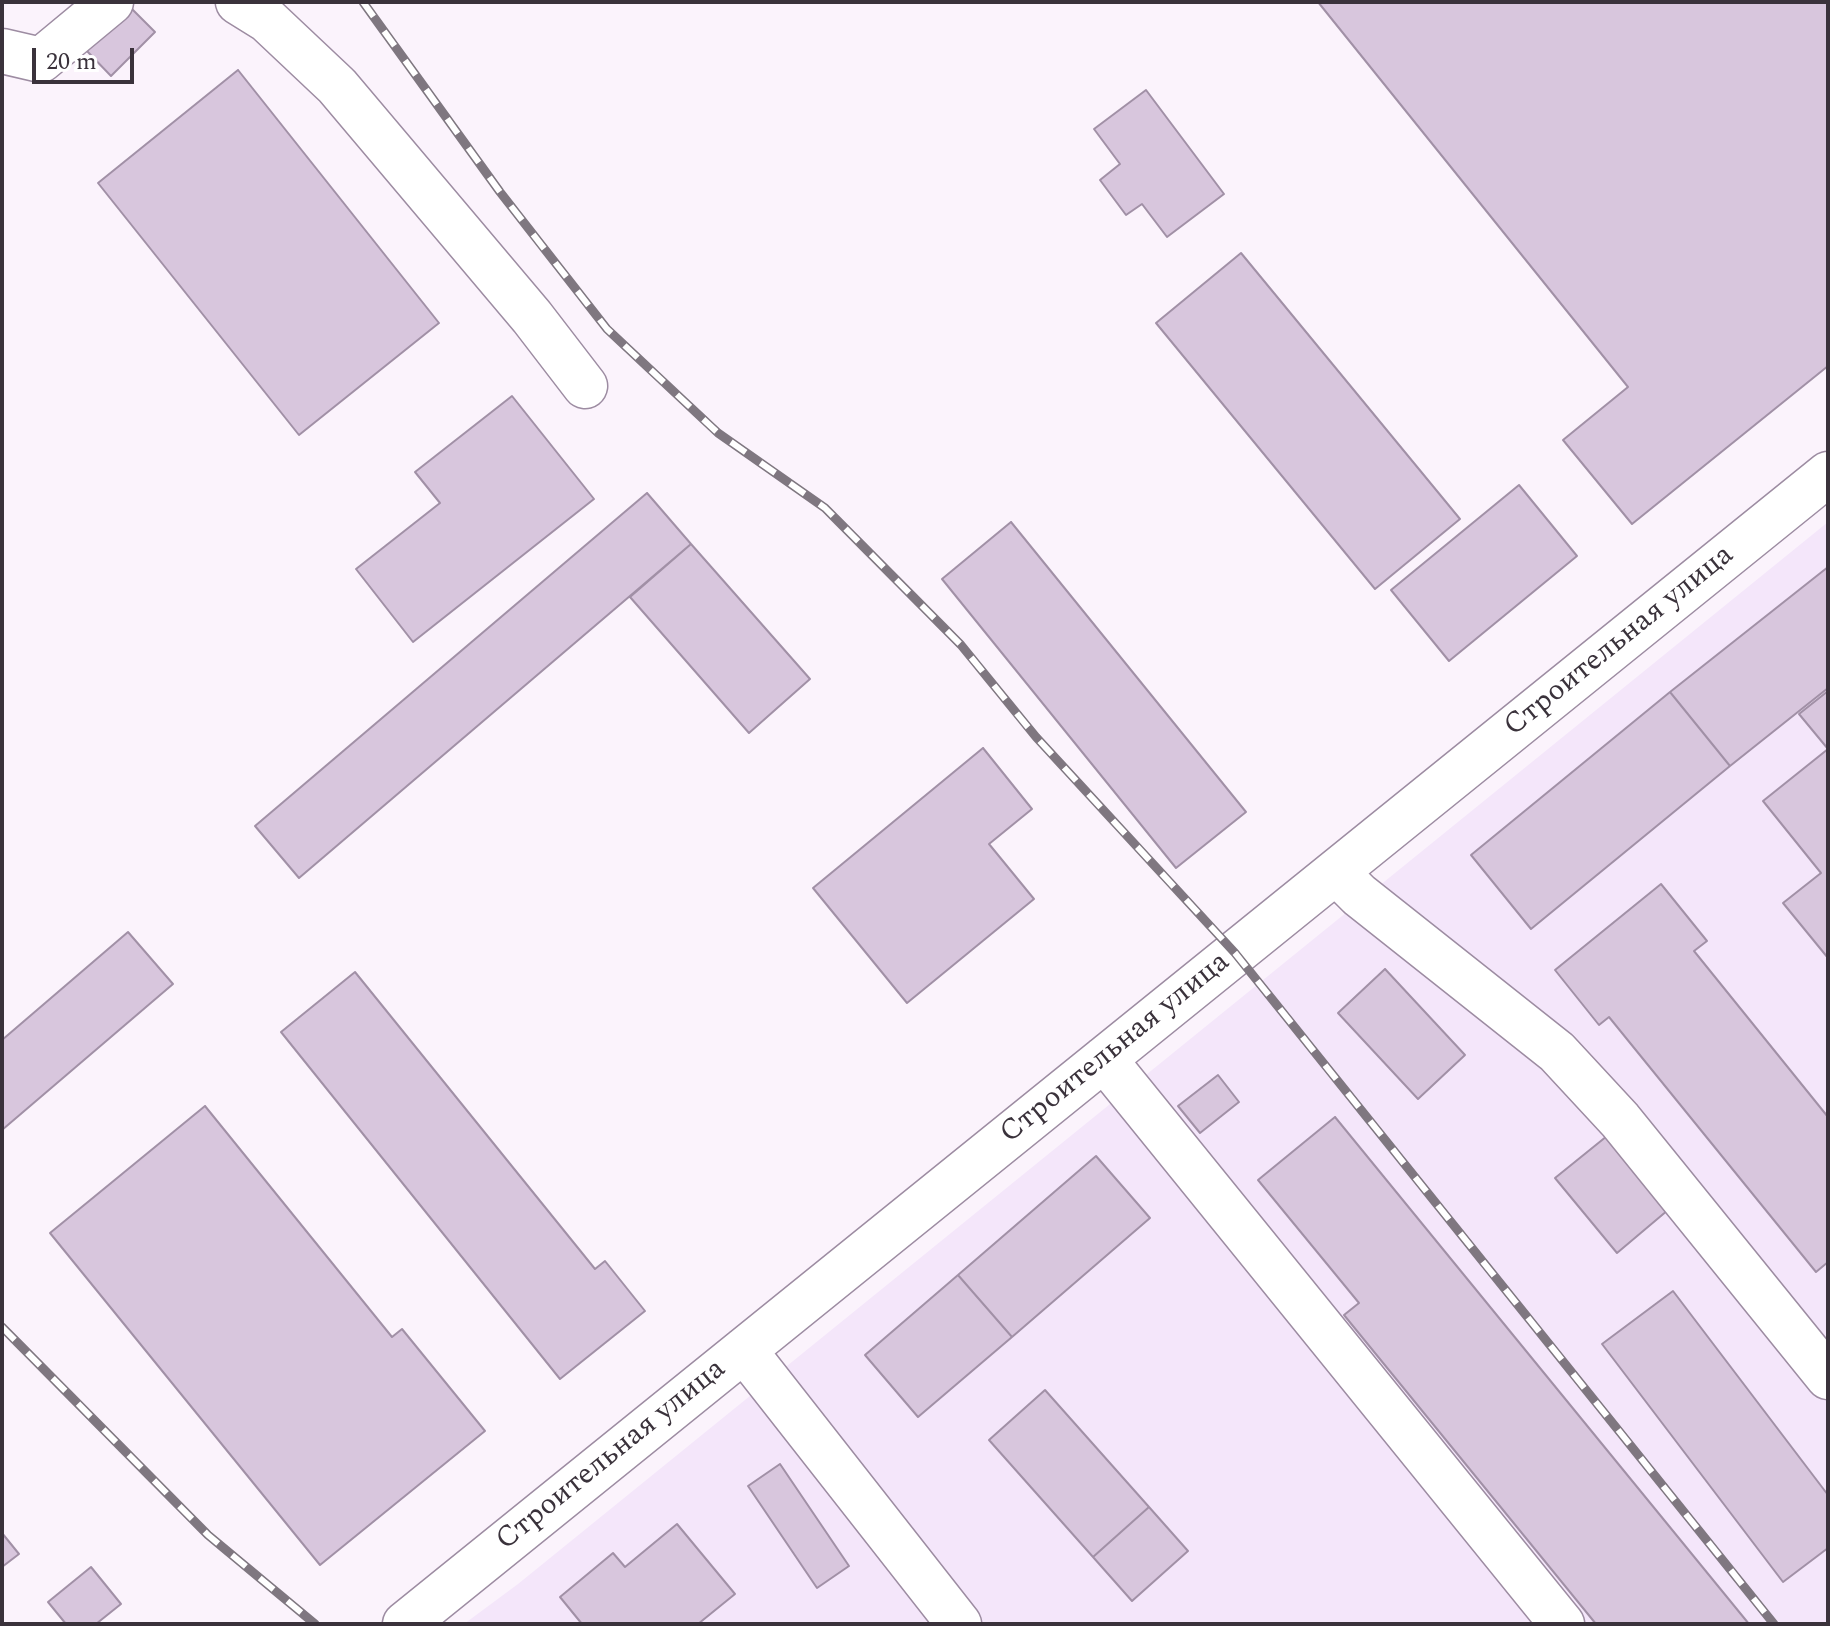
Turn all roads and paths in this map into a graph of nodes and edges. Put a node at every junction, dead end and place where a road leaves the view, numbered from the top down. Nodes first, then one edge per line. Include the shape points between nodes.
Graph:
1 (111, 2) edge
2 (238, 2) edge
3 (2, 51) edge
4 (585, 386) dead end
5 (1824, 486) edge
6 (1336, 872) junction
7 (1104, 1059) junction
8 (744, 1350) junction
9 (1828, 1377) edge
10 (415, 1621) edge
11 (959, 1624) edge
12 (1562, 1624) edge

1 - 3 street via 41,60
2 - 4 street via 267,20 337,86
5 - 6 street, Строительная улица
6 - 7 street, Строительная улица
6 - 9 street via 1557,1052 1620,1120
7 - 8 street, Строительная улица
7 - 12 street
8 - 10 street, Строительная улица
8 - 11 street

